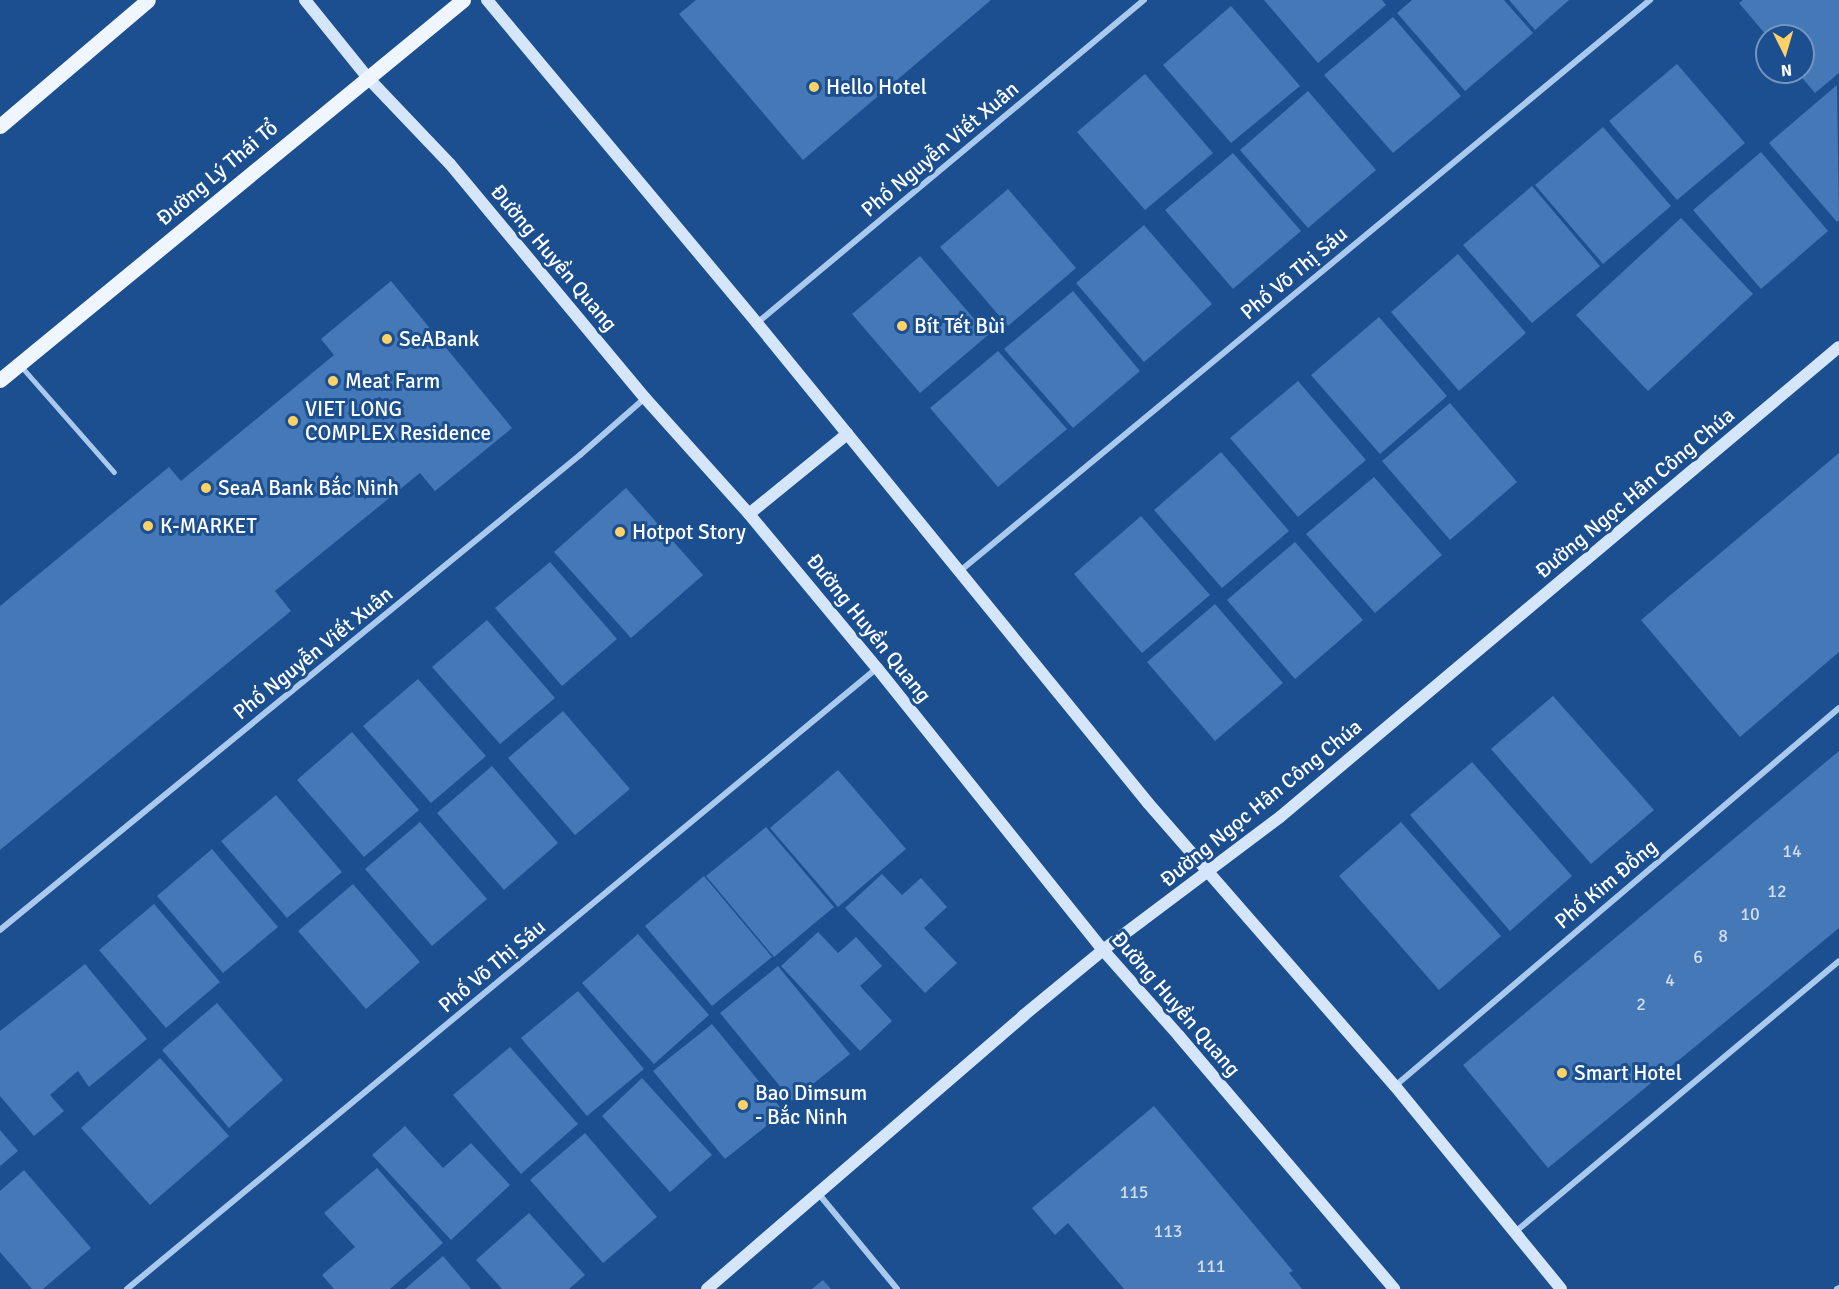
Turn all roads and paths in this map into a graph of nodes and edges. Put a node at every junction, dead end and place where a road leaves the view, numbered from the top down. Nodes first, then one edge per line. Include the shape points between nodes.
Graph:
1 (148, 0) edge
2 (305, 0) edge
3 (463, 0) edge
4 (487, 0) edge
5 (1144, 0) edge
6 (1650, 0) edge
7 (368, 78) junction
8 (0, 126) edge
9 (757, 323) junction
10 (1839, 347) edge
11 (20, 364) junction
12 (0, 380) edge
13 (645, 398) junction
14 (847, 434) junction
15 (114, 472) dead end
16 (749, 514) junction
17 (960, 571) junction
18 (877, 668) junction
19 (1839, 708) edge
20 (1208, 873) junction
21 (0, 930) edge
22 (1103, 950) junction
23 (1839, 961) edge
24 (1395, 1086) junction
25 (818, 1193) junction
26 (1515, 1232) junction
27 (127, 1289) edge
28 (707, 1289) edge
29 (897, 1289) edge
30 (1394, 1289) edge
31 (1561, 1289) edge

1 - 8 main road
2 - 7 street, Đường Huyền Quang
3 - 7 main road, Đường Lý Thái Tổ
4 - 9 street
5 - 9 street, Phố Nguyễn Viết Xuân
6 - 17 street, Phố Võ Thị Sáu
7 - 11 main road, Đường Lý Thái Tổ
7 - 13 street, Đường Huyền Quang via 450,164
9 - 14 street
10 - 20 street, Đường Ngọc Hân Công Chúa via 1280,817
11 - 12 main road, Đường Lý Thái Tổ
11 - 15 lane
13 - 16 street, Đường Huyền Quang
13 - 21 street, Phố Nguyễn Viết Xuân
14 - 16 street
14 - 17 street
16 - 18 street, Đường Huyền Quang
17 - 20 street
18 - 22 street, Đường Huyền Quang
18 - 27 street, Phố Võ Thị Sáu
19 - 24 street, Phố Kim Đồng
20 - 22 street, Đường Ngọc Hân Công Chúa
20 - 24 street
22 - 25 street, Đường Ngọc Hân Công Chúa
22 - 30 street, Đường Huyền Quang
23 - 26 street
24 - 26 street
25 - 28 street, Đường Ngọc Hân Công Chúa
25 - 29 street
26 - 31 street

